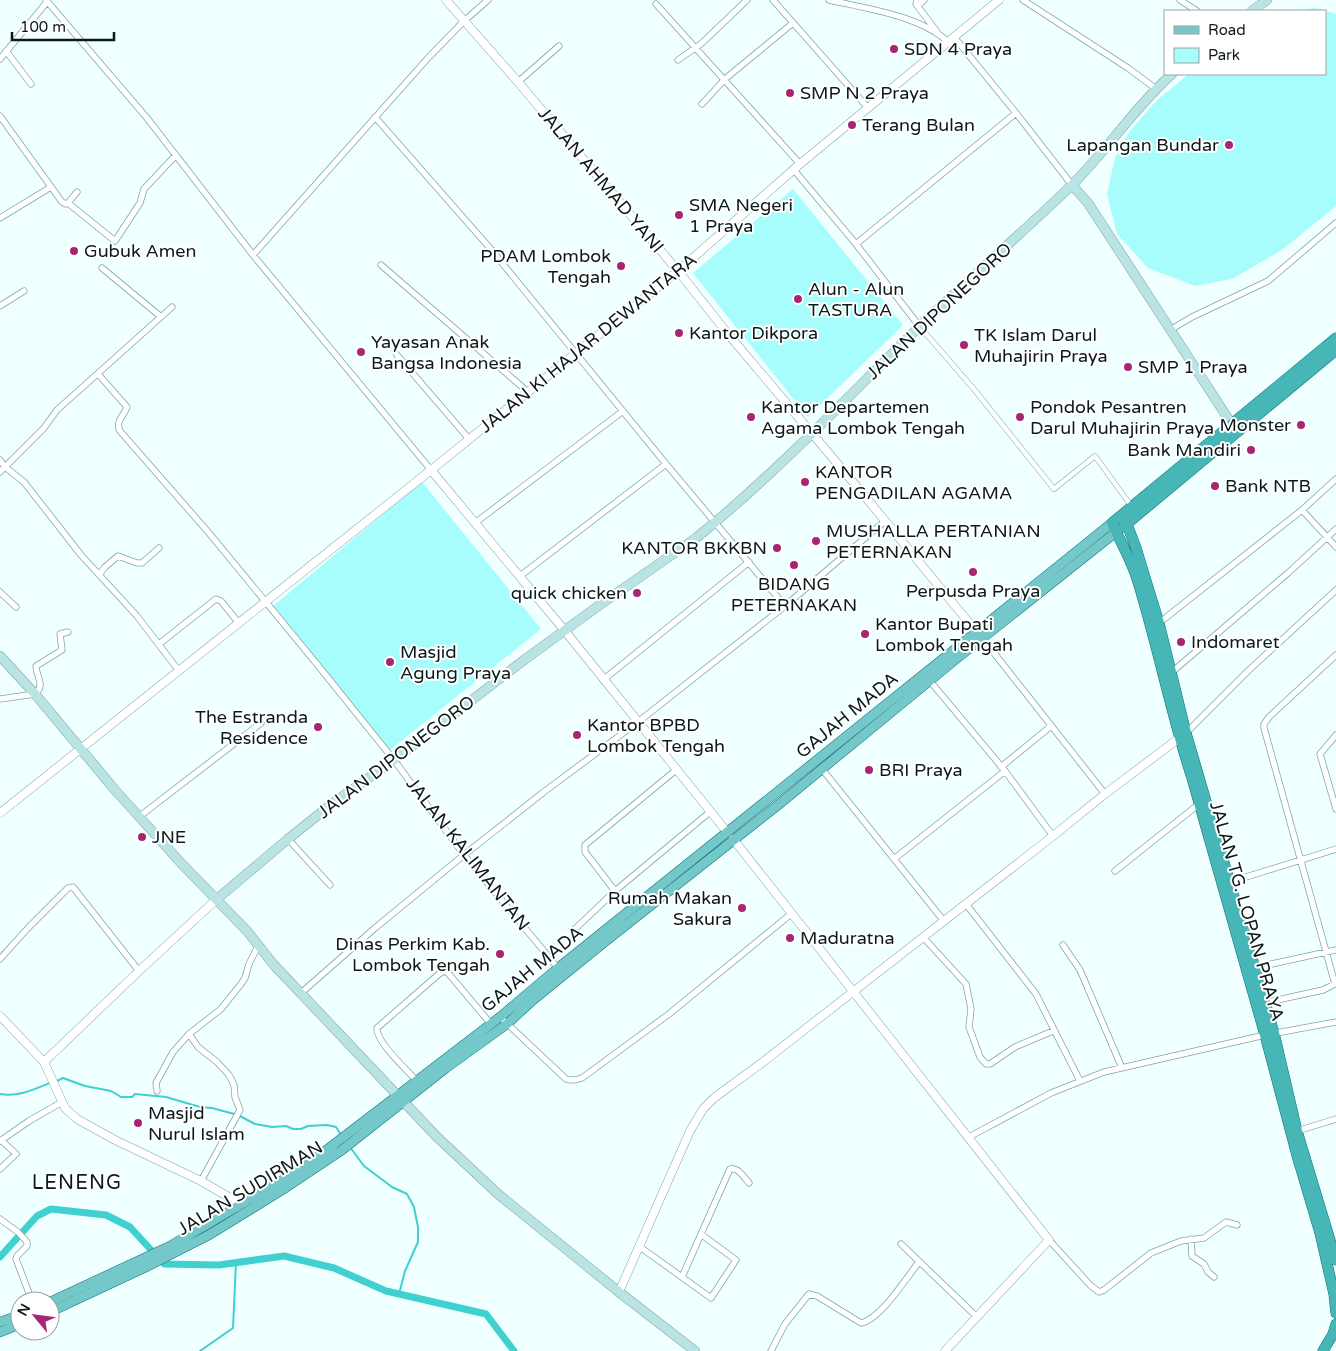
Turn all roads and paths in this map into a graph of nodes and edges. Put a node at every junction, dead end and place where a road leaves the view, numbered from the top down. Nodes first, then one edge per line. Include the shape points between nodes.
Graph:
1 (446, 0) edge
2 (488, 0) edge
3 (747, 0) edge
4 (773, 0) edge
5 (829, 0) edge
6 (924, 0) edge
7 (999, 0) edge
8 (1023, 0) edge
9 (1180, 0) edge
10 (1268, 0) edge
11 (46, 1) edge
12 (918, 3) edge
13 (656, 4) dead end
14 (1195, 10) edge
15 (1253, 10) edge
16 (464, 21) junction
17 (793, 23) junction
18 (938, 34) junction
19 (951, 40) junction
20 (559, 46) dead end
21 (696, 48) junction
22 (6, 51) junction
23 (0, 59) edge
24 (678, 60) dead end
25 (1171, 75) edge
26 (725, 79) junction
27 (518, 82) junction
28 (32, 84) dead end
29 (1156, 88) junction
30 (702, 104) dead end
31 (868, 108) junction
32 (1016, 113) junction
33 (0, 116) edge
34 (376, 117) junction
35 (176, 155) junction
36 (797, 167) junction
37 (1072, 185) junction
38 (51, 187) junction
39 (78, 192) dead end
40 (68, 204) junction
41 (0, 218) edge
42 (1336, 223) edge
43 (856, 244) junction
44 (253, 255) junction
45 (381, 266) dead end
46 (102, 268) dead end
47 (678, 271) junction
48 (24, 291) dead end
49 (0, 306) edge
50 (172, 306) dead end
51 (160, 316) junction
52 (920, 327) junction
53 (1170, 330) junction
54 (1336, 338) edge
55 (576, 354) junction
56 (397, 355) dead end
57 (1334, 356) edge
58 (98, 374) junction
59 (528, 392) junction
60 (623, 410) junction
61 (1231, 423) junction
62 (812, 434) junction
63 (469, 440) junction
64 (0, 460) edge
65 (666, 464) junction
66 (5, 467) junction
67 (431, 470) junction
68 (0, 472) edge
69 (1336, 479) edge
70 (1132, 507) junction
71 (1302, 510) junction
72 (1125, 519) junction
73 (885, 521) junction
74 (716, 522) junction
75 (475, 523) junction
76 (1114, 528) junction
77 (1336, 529) edge
78 (1328, 538) junction
79 (1336, 547) edge
80 (159, 548) dead end
81 (749, 562) junction
82 (99, 575) junction
83 (520, 576) junction
84 (1336, 590) edge
85 (0, 592) edge
86 (264, 601) junction
87 (785, 606) junction
88 (16, 607) dead end
89 (238, 622) junction
90 (1159, 623) junction
91 (566, 631) junction
92 (68, 632) dead end
93 (980, 635) junction
94 (159, 644) junction
95 (1336, 655) edge
96 (0, 656) edge
97 (179, 671) junction
98 (1172, 672) junction
99 (603, 680) junction
100 (930, 681) junction
101 (35, 694) junction
102 (0, 699) edge
103 (874, 720) junction
104 (261, 722) dead end
105 (638, 722) junction
106 (1051, 726) junction
107 (1336, 735) edge
108 (1182, 736) junction
109 (80, 748) junction
110 (394, 760) junction
111 (822, 769) junction
112 (1003, 769) junction
113 (676, 770) junction
114 (1105, 794) junction
115 (1199, 804) junction
116 (1336, 809) edge
117 (711, 811) junction
118 (0, 812) edge
119 (140, 816) junction
120 (730, 836) junction
121 (1053, 836) junction
122 (288, 839) junction
123 (1336, 849) edge
124 (464, 855) junction
125 (894, 859) junction
126 (1301, 860) junction
127 (1115, 871) dead end
128 (1230, 882) junction
129 (330, 885) dead end
130 (615, 891) junction
131 (217, 900) junction
132 (966, 904) junction
133 (792, 914) junction
134 (625, 920) junction
135 (943, 920) junction
136 (575, 930) dead end
137 (923, 937) junction
138 (1063, 945) dead end
139 (258, 946) junction
140 (1336, 950) edge
141 (1326, 952) junction
142 (0, 959) edge
143 (558, 968) junction
144 (1253, 968) junction
145 (139, 971) junction
146 (853, 991) junction
147 (301, 993) junction
148 (1264, 1003) junction
149 (0, 1016) edge
150 (504, 1021) junction
151 (1336, 1022) edge
152 (491, 1024) junction
153 (1053, 1031) junction
154 (189, 1034) junction
155 (1269, 1034) junction
156 (44, 1062) junction
157 (1122, 1068) junction
158 (417, 1081) junction
159 (1080, 1081) junction
160 (157, 1091) dead end
161 (398, 1094) junction
162 (62, 1102) junction
163 (405, 1102) junction
164 (1336, 1119) edge
165 (1298, 1131) junction
166 (351, 1137) junction
167 (969, 1137) junction
168 (0, 1140) edge
169 (0, 1169) edge
170 (202, 1180) junction
171 (749, 1183) dead end
172 (241, 1204) junction
173 (0, 1219) edge
174 (1237, 1225) dead end
175 (702, 1235) junction
176 (1191, 1239) junction
177 (1049, 1240) junction
178 (901, 1244) dead end
179 (640, 1247) junction
180 (172, 1249) junction
181 (1336, 1260) edge
182 (919, 1262) junction
183 (142, 1264) junction
184 (682, 1277) junction
185 (1214, 1277) dead end
186 (28, 1291) edge
187 (619, 1292) junction
188 (60, 1298) edge
189 (60, 1307) edge
190 (1336, 1313) edge
191 (977, 1317) junction
192 (1336, 1326) edge
193 (696, 1351) edge
194 (771, 1351) edge
195 (945, 1351) edge
196 (1323, 1351) edge

1 - 16 street, JALAN AHMAD YANI
2 - 16 street
3 - 21 street
4 - 17 street
5 - 18 street via 903,18
6 - 12 street
7 - 19 street, JALAN KI HAJAR DEWANTARA
8 - 29 street
9 - 14 street
10 - 15 main road
11 - 22 street
11 - 35 street
12 - 18 street
13 - 21 street
16 - 27 street, JALAN AHMAD YANI
16 - 34 street
17 - 26 street
17 - 31 street
18 - 19 street
19 - 31 street, JALAN KI HAJAR DEWANTARA
19 - 32 street
20 - 27 street
21 - 24 street
21 - 26 street
22 - 23 street
22 - 28 street
25 - 29 main road, JALAN DIPONEGORO
26 - 30 street
26 - 36 street
27 - 47 street, JALAN AHMAD YANI
29 - 37 main road, JALAN DIPONEGORO
31 - 36 street, JALAN KI HAJAR DEWANTARA
32 - 37 street
32 - 43 street
33 - 38 street
34 - 44 street
34 - 55 street via 489,246
35 - 40 street via 144,189 140,203 115,241
35 - 44 street
36 - 43 street
36 - 47 street, JALAN KI HAJAR DEWANTARA
37 - 52 main road, JALAN DIPONEGORO
37 - 53 main road via 1088,203
38 - 40 street via 63,203
38 - 41 street
39 - 40 street
42 - 53 street via 1268,281
43 - 52 street
44 - 67 street
45 - 59 street
46 - 51 street
47 - 55 street, JALAN KI HAJAR DEWANTARA
47 - 62 street, JALAN AHMAD YANI
48 - 49 street
50 - 51 street
51 - 58 street
52 - 62 main road, JALAN DIPONEGORO
52 - 70 street via 1054,489 1095,456
53 - 61 main road
54 - 61 highway, GAJAH MADA
55 - 59 street, JALAN KI HAJAR DEWANTARA
55 - 60 street
56 - 63 street
57 - 72 highway, GAJAH MADA
58 - 66 street via 57,410 44,428
58 - 86 street, JALAN KALIMANTAN via 127,407 118,422 120,431 209,532
59 - 63 street, JALAN KI HAJAR DEWANTARA
60 - 65 street
60 - 75 street
61 - 70 highway, GAJAH MADA
62 - 73 street, JALAN AHMAD YANI
62 - 74 main road, JALAN DIPONEGORO
63 - 67 street, JALAN KI HAJAR DEWANTARA
64 - 66 street
65 - 74 street
65 - 83 street
66 - 68 street
66 - 82 street via 24,482
67 - 75 street
67 - 86 street, JALAN KI HAJAR DEWANTARA
69 - 71 street
70 - 72 highway, GAJAH MADA
71 - 78 street
71 - 90 street
72 - 76 highway, GAJAH MADA
72 - 90 highway, JALAN TG. LOPAN PRAYA
73 - 87 street
73 - 93 street, JALAN AHMAD YANI
74 - 81 street
74 - 91 main road, JALAN DIPONEGORO
75 - 83 street
76 - 93 main road, GAJAH MADA
76 - 108 highway, JALAN TG. LOPAN PRAYA via 1138,582
77 - 78 street
78 - 79 street
78 - 98 street
80 - 82 street via 142,563 136,564 118,556
81 - 87 street
81 - 99 street
82 - 94 street
83 - 91 street
84 - 108 street
85 - 88 street
86 - 89 street, JALAN KI HAJAR DEWANTARA
86 - 110 street, JALAN KALIMANTAN
87 - 105 street
89 - 94 street via 216,599
89 - 97 street, JALAN KI HAJAR DEWANTARA
90 - 98 highway, JALAN TG. LOPAN PRAYA
91 - 99 street
91 - 110 main road, JALAN DIPONEGORO
92 - 101 street via 60,634 62,650 36,666 41,682
93 - 100 main road, GAJAH MADA
93 - 103 main road, GAJAH MADA via 948,654
93 - 106 street
94 - 97 street
95 - 126 street via 1264,724
96 - 101 main road
97 - 109 street, JALAN KI HAJAR DEWANTARA
98 - 108 highway, JALAN TG. LOPAN PRAYA
99 - 105 street
100 - 103 main road, GAJAH MADA
100 - 112 street
101 - 102 street
101 - 109 main road
103 - 111 main road, GAJAH MADA
103 - 120 main road, GAJAH MADA
104 - 119 street
105 - 113 street
105 - 124 street
106 - 112 street
106 - 114 street
107 - 116 street via 1320,754
108 - 114 street
108 - 115 highway, JALAN TG. LOPAN PRAYA
108 - 128 highway, JALAN TG. LOPAN PRAYA
109 - 118 street, JALAN KI HAJAR DEWANTARA
109 - 119 main road
110 - 122 main road, JALAN DIPONEGORO
110 - 124 street, JALAN KALIMANTAN
111 - 120 main road, GAJAH MADA
111 - 125 street
112 - 121 street
112 - 125 street
113 - 117 street
113 - 130 street via 585,845 585,852
114 - 121 street
115 - 127 street
115 - 155 highway, JALAN TG. LOPAN PRAYA
117 - 120 street
117 - 130 street
119 - 131 main road
120 - 133 street
120 - 134 main road, GAJAH MADA
121 - 132 street
122 - 129 street
122 - 131 main road, JALAN DIPONEGORO
123 - 126 street
124 - 143 street, JALAN KALIMANTAN
124 - 147 street
125 - 135 street
126 - 128 street
126 - 141 street
128 - 144 highway, JALAN TG. LOPAN PRAYA
130 - 136 street
131 - 139 main road
131 - 145 street
132 - 135 street
132 - 153 street via 1036,994
133 - 146 street
133 - 150 street via 669,1014 582,1078 566,1079
134 - 143 main road, GAJAH MADA
134 - 150 main road, GAJAH MADA
135 - 137 street
137 - 146 street
137 - 153 street via 966,984 971,1009 969,1027 980,1057 986,1064
138 - 157 street via 1080,970
139 - 147 main road
139 - 154 street via 241,984 221,1009
140 - 141 street
141 - 144 street
141 - 148 street via 1334,985
142 - 145 street via 68,888 73,887
143 - 150 main road, GAJAH MADA
144 - 148 highway, JALAN TG. LOPAN PRAYA
145 - 156 street
146 - 167 street
146 - 179 street via 703,1109 690,1131
147 - 161 main road
148 - 155 highway, JALAN TG. LOPAN PRAYA
149 - 156 street
150 - 152 main road, GAJAH MADA
150 - 163 main road, GAJAH MADA
151 - 155 street
152 - 158 main road, GAJAH MADA
152 - 158 street via 448,973 439,974 376,1028 389,1051
153 - 159 street
154 - 160 street via 164,1066 156,1083
154 - 170 street via 198,1047 229,1075 239,1114
155 - 157 street
155 - 165 highway, JALAN TG. LOPAN PRAYA
155 - 190 highway, JALAN TG. LOPAN PRAYA via 1298,1159 1320,1233
156 - 162 street
157 - 159 street
158 - 161 main road, GAJAH MADA
159 - 167 street
161 - 163 main road
161 - 166 main road, GAJAH MADA
162 - 168 street
162 - 170 street via 70,1114 83,1123
163 - 166 main road, GAJAH MADA
163 - 187 main road via 498,1194
164 - 165 street
165 - 181 highway, JALAN TG. LOPAN PRAYA
166 - 172 main road via 333,1144 303,1168
166 - 180 main road, JALAN SUDIRMAN via 342,1150 242,1215 210,1235
167 - 177 street
168 - 169 street via 16,1154
170 - 172 street
171 - 175 street via 738,1170 730,1169
172 - 180 main road
173 - 186 street via 27,1242 16,1259
174 - 176 street via 1226,1222 1204,1238
175 - 184 street
175 - 184 street via 736,1261 711,1298
176 - 177 street via 1152,1253 1099,1292
176 - 185 street via 1192,1256
177 - 191 street
178 - 182 street
179 - 184 street
179 - 187 street
180 - 183 main road
182 - 191 street
182 - 194 street via 878,1314 862,1323 809,1294 785,1324
183 - 188 main road
183 - 189 main road
187 - 193 main road
191 - 195 street
192 - 196 highway

